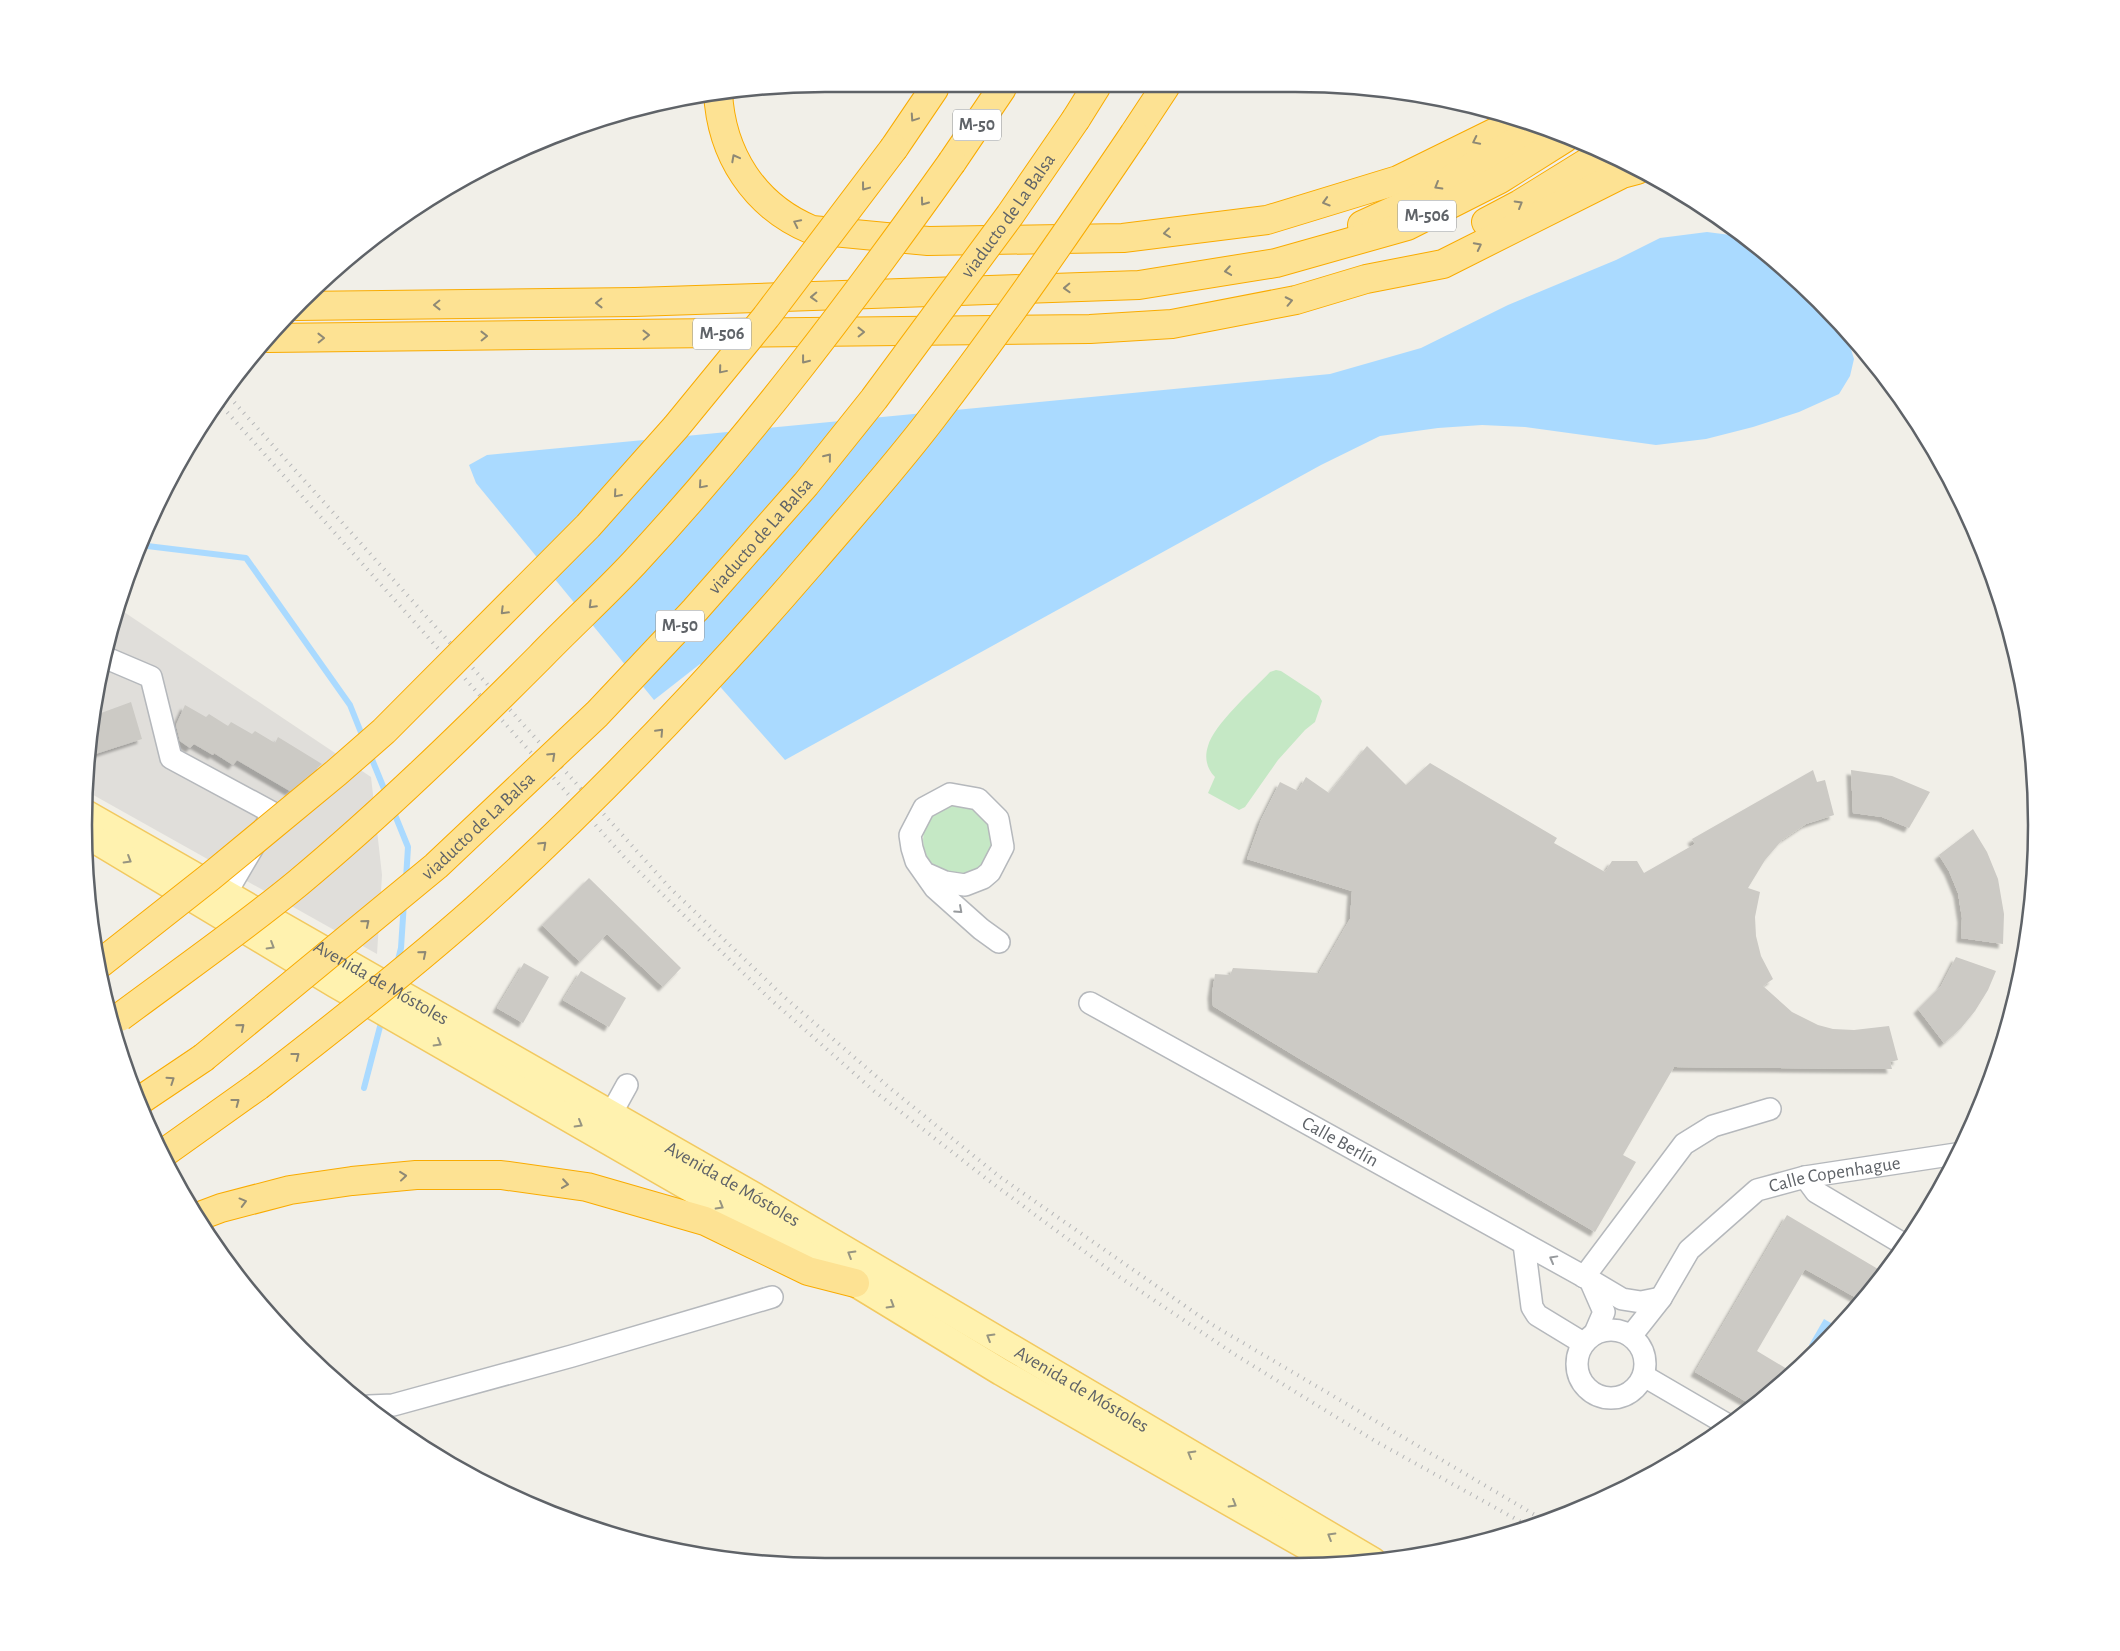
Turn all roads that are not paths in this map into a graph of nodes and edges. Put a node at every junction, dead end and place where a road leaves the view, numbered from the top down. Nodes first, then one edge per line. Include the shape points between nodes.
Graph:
1 (931, 92) edge
2 (999, 92) edge
3 (1093, 92) edge
4 (1161, 92) edge
5 (718, 101) edge
6 (1510, 125) edge
7 (1532, 132) edge
8 (1559, 142) edge
9 (1596, 157) edge
10 (1627, 173) edge
11 (1276, 263) junction
12 (1366, 279) junction
13 (308, 306) edge
14 (278, 338) edge
15 (111, 665) edge
16 (92, 818) edge
17 (93, 838) edge
18 (927, 874) junction
19 (221, 903) junction
20 (999, 942) dead end
21 (106, 960) edge
22 (1090, 1003) dead end
23 (399, 1007) junction
24 (118, 1018) edge
25 (626, 1086) dead end
26 (145, 1097) edge
27 (1770, 1109) dead end
28 (611, 1114) junction
29 (215, 1118) junction
30 (166, 1147) edge
31 (168, 1150) edge
32 (1949, 1155) edge
33 (1805, 1178) junction
34 (205, 1214) edge
35 (1898, 1241) edge
36 (1524, 1244) junction
37 (1587, 1278) junction
38 (855, 1283) junction
39 (772, 1297) dead end
40 (1661, 1298) junction
41 (1631, 1336) junction
42 (1589, 1338) junction
43 (1644, 1376) junction
44 (377, 1406) edge
45 (1721, 1421) edge
46 (1363, 1555) edge
47 (1326, 1557) edge

1 -> 21 highway, M-50, bridge via 894,148 766,317 676,427 588,526 384,731 255,841
2 -> 24 highway, M-50, bridge via 873,272 803,364 634,563 382,810 296,884
26 -> 3 highway, viaducto de La Balsa / M-50, bridge via 203,1058 436,866 597,714 689,617 806,484 874,399 1010,215
29 -> 4 highway, bridge via 353,1012 476,909 633,760 738,649 933,417 1043,268
6 -> 5 highway via 1398,180 1267,220 1123,238 928,241 812,230 781,214 762,198 732,155
7 -> 11 highway via 1406,205
8 - 11 highway, M-506 via 1500,179 1406,226
12 -> 9 highway, M-506 via 1442,245 1520,204
12 -> 10 highway via 1443,264
11 -> 13 highway, M-506 via 1139,285 635,302
14 -> 12 highway, M-506 via 1090,329 1172,324 1296,300
15 - 19 street via 151,677 171,758 273,813
16 - 19 main road, Avenida de Móstoles
17 -> 19 main road, Avenida de Móstoles
18 - 18 street via 945,882 965,885 990,872 1002,847 998,819 978,799 950,794 924,808 910,835 916,861
18 -> 20 street via 935,888
19 - 23 main road, Avenida de Móstoles
22 - 36 street, Calle Berlín
23 - 28 main road, Avenida de Móstoles
23 -> 38 main road, Avenida de Móstoles
25 - 28 street
27 - 37 street via 1713,1126 1684,1144
46 -> 28 main road, Avenida de Móstoles
29 - 30 highway
29 - 31 highway
32 - 33 street, Calle Copenhague
33 - 35 street via 1816,1192
33 - 40 street, Calle Copenhague via 1757,1190 1689,1250
34 -> 38 highway via 290,1190 352,1181 416,1175 501,1176 587,1187 705,1221 808,1271
37 -> 36 street, Calle Berlín
36 - 42 street via 1532,1307 1538,1315
37 - 40 street, Calle Berlín via 1622,1299 1641,1302
37 - 42 street via 1604,1312
38 -> 47 main road, Avenida de Móstoles via 1001,1372
39 - 44 street via 572,1356 393,1405
40 - 41 street, Calle Copenhague
41 - 42 street via 1613,1329
41 - 43 street via 1644,1354
42 - 43 street via 1577,1356 1577,1368 1586,1389 1596,1396 1607,1399 1629,1394
43 - 45 street

